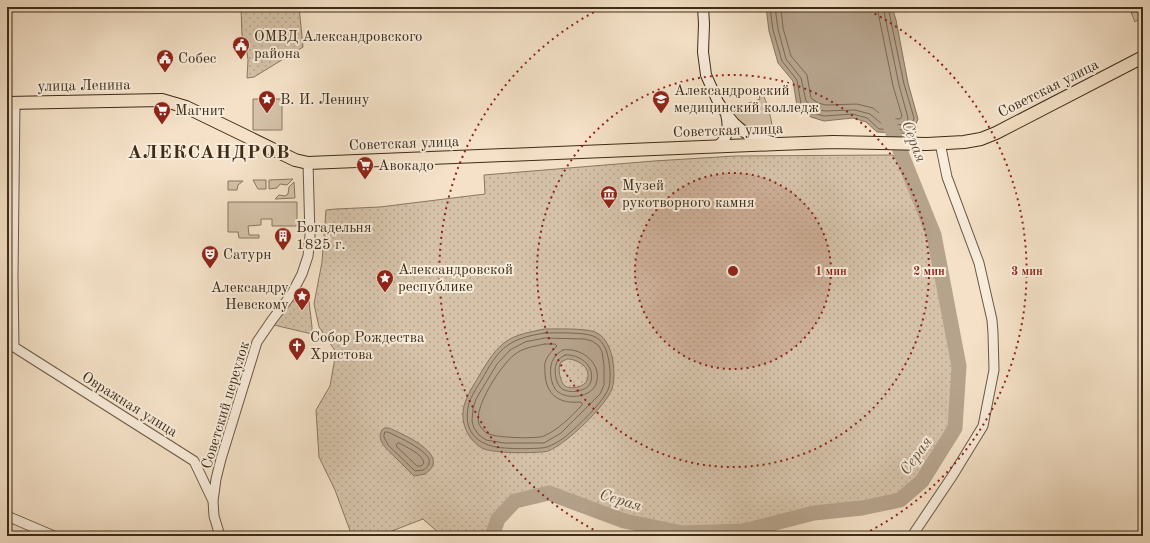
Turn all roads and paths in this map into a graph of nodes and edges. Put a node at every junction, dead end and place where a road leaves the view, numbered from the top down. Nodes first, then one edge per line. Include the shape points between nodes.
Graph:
1 (703, 7) edge
2 (1143, 57) edge
3 (11, 103) edge
4 (725, 112) junction
5 (940, 143) junction
6 (778, 144) junction
7 (718, 146) junction
8 (295, 160) joint
9 (308, 163) junction
10 (213, 501) junction
11 (7, 516) edge
12 (54, 536) edge
13 (220, 536) edge
14 (912, 536) edge

1 - 4 main road via 706,75
2 - 5 main road, Советская улица via 986,137 964,142
3 - 8 main road, улица Ленина via 162,100 186,107
3 - 10 street, Овражная улица via 14,347 194,461
4 - 6 main road via 744,132
4 - 7 main road via 728,133
5 - 6 main road, Советская улица
5 - 14 street via 948,177 979,263 992,320 994,370 983,426
6 - 7 main road, Советская улица
7 - 9 main road, Советская улица
8 - 9 main road, Советская улица
9 - 10 street, Советский переулок via 308,256 291,295 257,342 221,459
10 - 13 street
11 - 12 street

